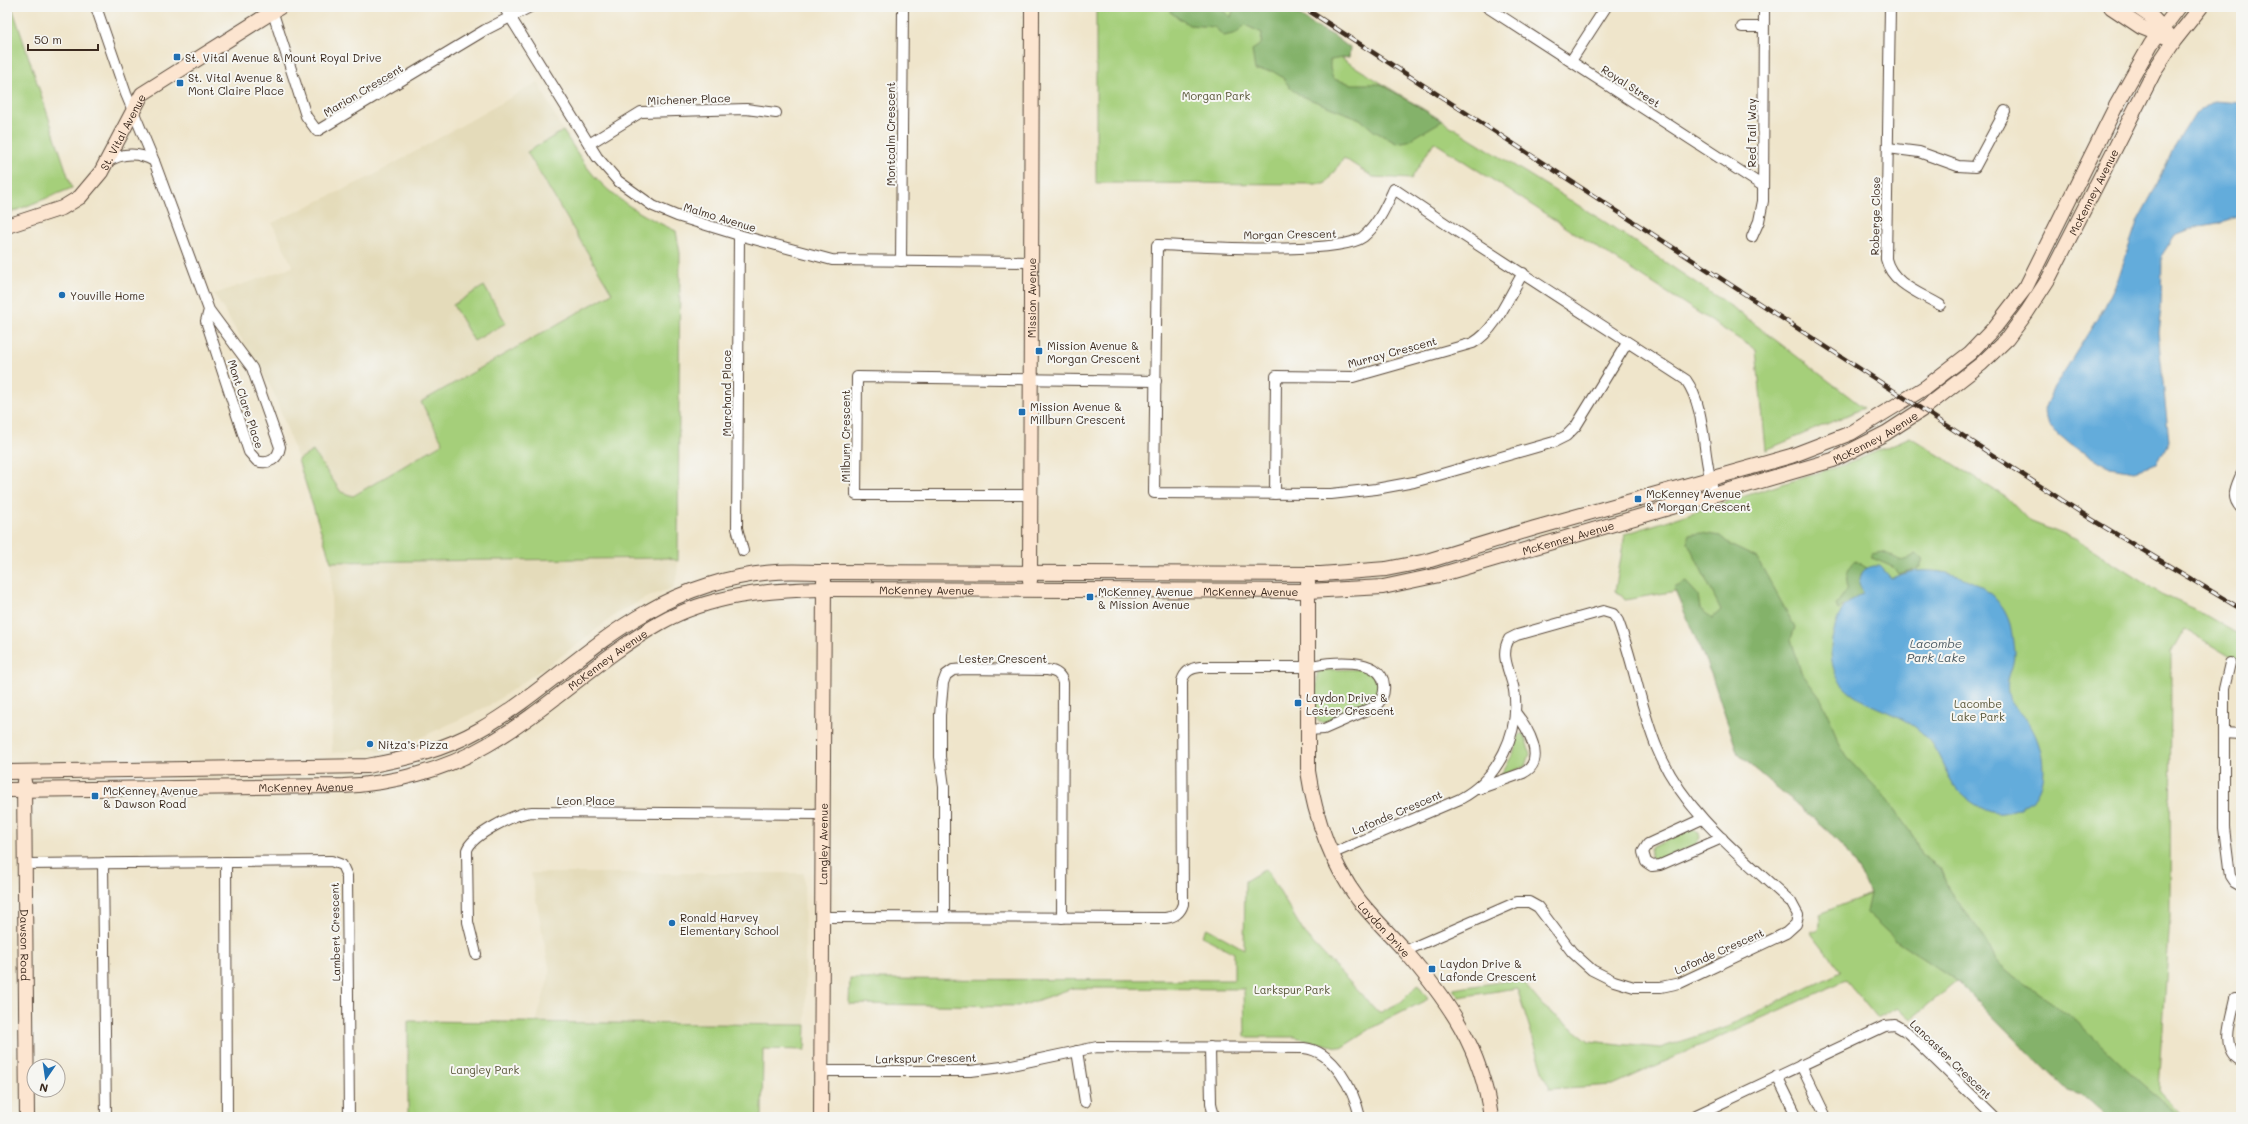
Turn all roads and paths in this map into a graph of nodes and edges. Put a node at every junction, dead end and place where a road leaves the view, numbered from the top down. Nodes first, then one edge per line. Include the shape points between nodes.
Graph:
1 (96, 7) edge
2 (504, 7) edge
3 (530, 7) edge
4 (902, 7) edge
5 (1032, 7) edge
6 (1487, 7) edge
7 (1606, 7) edge
8 (1764, 7) edge
9 (1890, 7) edge
10 (2111, 7) edge
11 (2137, 7) edge
12 (2179, 7) edge
13 (2201, 7) edge
14 (275, 9) edge
15 (510, 17) junction
16 (1742, 27) dead end
17 (1763, 27) junction
18 (2160, 31) junction
19 (2174, 41) junction
20 (1571, 61) junction
21 (134, 110) junction
22 (2005, 111) dead end
23 (776, 113) dead end
24 (589, 144) junction
25 (1888, 148) junction
26 (154, 161) junction
27 (106, 163) junction
28 (1763, 186) junction
29 (7, 226) edge
30 (739, 235) junction
31 (1752, 237) dead end
32 (901, 261) junction
33 (1032, 262) junction
34 (1522, 273) junction
35 (1940, 305) dead end
36 (210, 310) junction
37 (1627, 343) junction
38 (1032, 380) junction
39 (1156, 381) junction
40 (2241, 475) edge
41 (1709, 479) junction
42 (1275, 494) junction
43 (1030, 495) junction
44 (1715, 495) junction
45 (2241, 508) edge
46 (743, 551) dead end
47 (824, 572) junction
48 (1030, 573) junction
49 (1308, 574) junction
50 (823, 589) junction
51 (1030, 590) junction
52 (1308, 591) junction
53 (2230, 663) dead end
54 (1308, 667) junction
55 (1515, 712) junction
56 (1308, 730) junction
57 (2224, 733) junction
58 (2241, 734) edge
59 (7, 772) edge
60 (24, 772) junction
61 (7, 790) edge
62 (24, 790) junction
63 (1472, 791) junction
64 (822, 814) junction
65 (1702, 818) junction
66 (1722, 838) junction
67 (1331, 854) junction
68 (226, 862) junction
69 (103, 863) junction
70 (25, 864) junction
71 (2241, 886) edge
72 (822, 917) junction
73 (944, 918) junction
74 (1062, 918) junction
75 (1405, 951) junction
76 (476, 954) dead end
77 (2234, 999) dead end
78 (1210, 1048) junction
79 (1077, 1051) junction
80 (2241, 1060) edge
81 (1800, 1065) junction
82 (821, 1071) junction
83 (1778, 1076) junction
84 (1085, 1102) dead end
85 (27, 1117) edge
86 (106, 1117) edge
87 (227, 1117) edge
88 (349, 1117) edge
89 (821, 1117) edge
90 (1214, 1117) edge
91 (1360, 1117) edge
92 (1491, 1117) edge
93 (1692, 1117) edge
94 (1797, 1117) edge
95 (1826, 1117) edge
96 (1994, 1117) edge

1 - 21 street, Mont Clare Place
2 - 15 street, Malmo Avenue
3 - 15 street
4 - 32 street, Montcalm Crescent
5 - 33 main road, Mission Avenue
6 - 20 street, Royal Street
7 - 20 street
8 - 17 street, Red Tail Way
9 - 25 street, Roberge Close
10 - 18 main road via 2141,27
11 - 18 main road via 2150,16
12 - 18 main road, McKenney Avenue
13 - 19 main road, McKenney Avenue
14 - 15 street, Marion Crescent via 306,116 317,131
14 - 21 main road, St. Vital Avenue via 142,94
15 - 24 street, Malmo Avenue
16 - 17 street
17 - 28 street, Red Tail Way
18 - 19 main road
18 - 41 main road, McKenney Avenue via 2116,106 2026,287 1995,328 1970,353 1926,387 1851,432 1791,456
19 - 44 main road, McKenney Avenue via 2139,100 2049,278 2007,339 1934,402 1858,448 1833,460
20 - 28 street, Royal Street
21 - 26 street, Mont Clare Place
21 - 27 main road, St. Vital Avenue
22 - 25 street via 1975,167 1958,166 1919,152
23 - 24 street, Michener Place via 746,109 641,112
24 - 30 street, Malmo Avenue via 612,175 642,199 677,216
25 - 35 street, Roberge Close via 1888,267 1898,280
26 - 27 street via 140,155 126,154
26 - 36 street, Mont Clare Place
27 - 29 main road, St. Vital Avenue via 95,181 74,201 62,208
28 - 31 street, Red Tail Way via 1761,215
30 - 32 street, Malmo Avenue via 832,260
30 - 46 street, Marchand Place via 737,528
32 - 33 street, Malmo Avenue
33 - 38 main road, Mission Avenue
34 - 37 street, Morgan Crescent
34 - 39 street, Morgan Crescent via 1394,189 1377,223 1363,238 1348,244 1275,248 1157,245
34 - 42 street, Murray Crescent via 1487,332 1473,343 1353,377 1276,376
36 - 36 street, Mont Clare Place via 206,321 249,452 257,461 268,462 276,458 280,447 262,392 252,368
37 - 41 street, Morgan Crescent via 1686,380 1691,387 1699,408
37 - 42 street, Morgan Crescent via 1576,426 1566,436 1554,442 1395,486 1331,494
38 - 39 street
38 - 43 main road, Mission Avenue
38 - 43 street, Milburn Crescent via 857,377 856,495
39 - 42 street, Morgan Crescent via 1154,493
40 - 45 street via 2234,493
41 - 44 street, Morgan Crescent
41 - 49 main road, McKenney Avenue via 1427,561 1363,571
43 - 48 main road, Mission Avenue
44 - 52 main road, McKenney Avenue via 1439,575 1383,587
47 - 48 main road, McKenney Avenue
47 - 50 main road, Langley Avenue
47 - 60 main road, McKenney Avenue via 776,572 742,577 691,592 648,611 607,636 496,720 450,744 408,758 367,766
48 - 49 main road, McKenney Avenue
48 - 51 main road, Mission Avenue
49 - 52 main road, Laydon Drive
50 - 51 main road, McKenney Avenue
50 - 62 main road, McKenney Avenue via 750,593 691,609 660,623 616,651 488,745 452,762 394,779 350,785
50 - 64 main road, Langley Avenue
51 - 52 main road, McKenney Avenue
52 - 54 main road, Laydon Drive
53 - 57 street via 2224,689
54 - 56 main road, Laydon Drive
54 - 56 street via 1319,664 1368,665 1380,673 1385,687 1380,701 1371,710 1324,729
54 - 74 street via 1200,667 1188,670 1182,681 1181,910 1174,916 1164,918
55 - 63 street, Lafonde Crescent via 1511,735 1503,754 1488,777
55 - 63 street, Lafonde Crescent via 1527,728 1535,754 1534,763 1523,773
55 - 65 street, Lafonde Crescent via 1514,686 1505,656 1509,639 1594,612 1610,612 1619,624 1657,749 1678,788
56 - 67 main road, Laydon Drive via 1308,771 1312,798
57 - 58 street
57 - 71 street via 2224,834 2230,876
59 - 60 main road, McKenney Avenue
60 - 62 main road, Dawson Road
61 - 62 main road, McKenney Avenue
62 - 70 main road, Dawson Road
63 - 67 street, Lafonde Crescent
64 - 72 main road, Langley Avenue
64 - 76 street, Leon Place via 532,812 517,815 478,836 469,844 467,850 468,922
65 - 66 street, Lafonde Crescent
65 - 66 street via 1648,844 1643,852 1646,862 1652,866 1660,866
66 - 75 street, Lafonde Crescent via 1791,902 1798,912 1798,919 1794,928 1786,934 1684,981 1661,987 1643,988 1605,978 1578,958 1538,907 1524,901
67 - 75 main road, Laydon Drive via 1358,899
68 - 69 street, Lambert Crescent
68 - 87 street
68 - 88 street, Lambert Crescent via 331,861 338,862 345,868
69 - 70 street, Lambert Crescent
69 - 86 street
70 - 85 main road, Dawson Road
72 - 73 street
72 - 82 main road, Langley Avenue
73 - 74 street
73 - 74 street, Lester Crescent via 944,787 940,753 940,715 946,676 953,670 965,669 1047,670 1055,671 1061,676
75 - 92 main road, Laydon Drive via 1440,993 1462,1027 1482,1076
77 - 80 street via 2228,1047 2233,1056
78 - 79 street, Larkspur Crescent via 1100,1047
78 - 90 street via 1211,1103
78 - 91 street, Larkspur Crescent via 1312,1049 1328,1059 1340,1075 1352,1094
79 - 82 street, Larkspur Crescent via 971,1071
79 - 84 street
81 - 83 street, Lancaster Crescent
81 - 95 street
81 - 96 street, Lancaster Crescent via 1885,1026 1895,1025 1907,1032
82 - 89 main road, Langley Avenue
83 - 93 street, Lancaster Crescent
83 - 94 street

